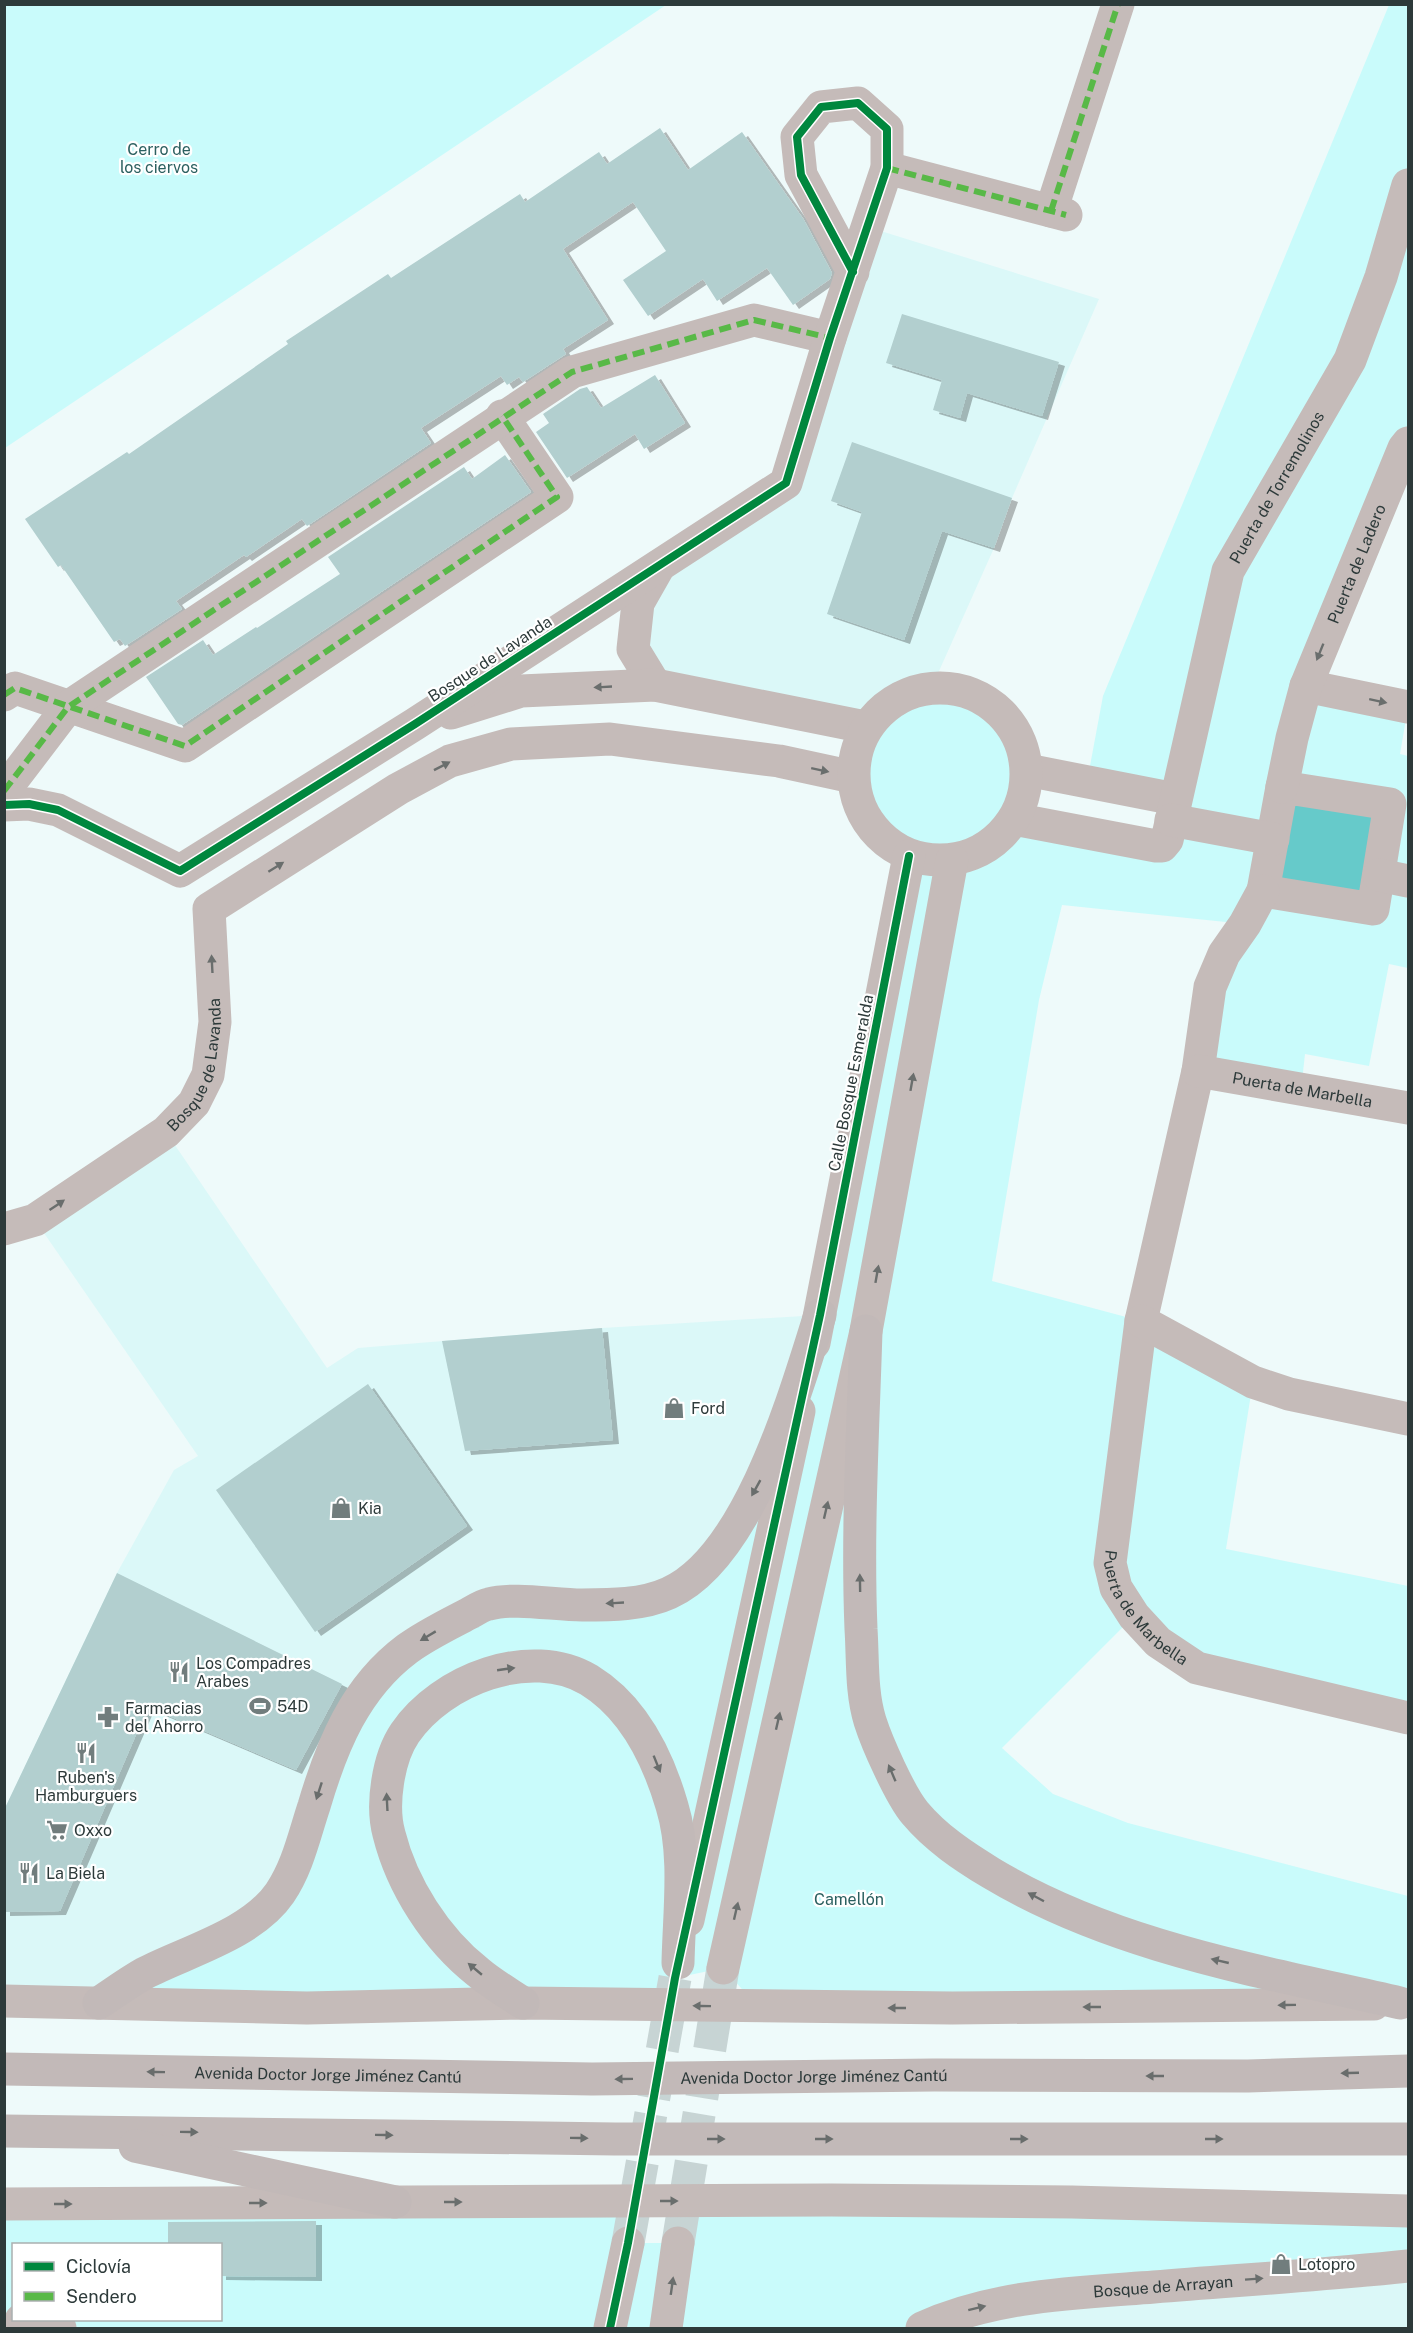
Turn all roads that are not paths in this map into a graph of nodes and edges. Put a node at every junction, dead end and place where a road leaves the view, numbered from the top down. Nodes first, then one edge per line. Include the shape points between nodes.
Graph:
1 (1118, 4) edge
2 (887, 168) junction
3 (1408, 185) edge
4 (853, 272) junction
5 (830, 338) junction
6 (502, 416) junction
7 (1408, 443) edge
8 (661, 563) junction
9 (1306, 686) junction
10 (666, 687) junction
11 (4, 695) edge
12 (68, 707) junction
13 (1408, 707) edge
14 (415, 724) junction
15 (865, 727) junction
16 (1027, 770) junction
17 (853, 777) junction
18 (1282, 787) junction
19 (4, 791) edge
20 (1165, 804) junction
21 (4, 805) edge
22 (1014, 819) junction
23 (1273, 839) junction
24 (218, 848) junction
25 (909, 856) junction
26 (952, 860) junction
27 (1394, 878) edge
28 (244, 888) junction
29 (1263, 891) junction
30 (1198, 1071) junction
31 (1408, 1108) edge
32 (4, 1229) edge
33 (820, 1315) junction
34 (1141, 1321) junction
35 (866, 1331) junction
36 (1408, 1419) edge
37 (1408, 1718) edge
38 (723, 1968) tunnel mouth
39 (677, 1970) joint
40 (4, 2001) edge
41 (99, 2003) junction
42 (523, 2003) junction
43 (1404, 2003) edge
44 (4, 2069) edge
45 (1408, 2071) edge
46 (4, 2131) edge
47 (69, 2131) junction
48 (1408, 2139) edge
49 (395, 2202) junction
50 (4, 2204) edge
51 (1408, 2211) edge
52 (628, 2243) tunnel mouth
53 (678, 2243) tunnel mouth
54 (1408, 2266) edge
55 (30, 2321) edge
56 (60, 2328) edge
57 (610, 2328) edge
58 (666, 2328) edge
59 (922, 2328) edge

1 - 2 street via 1059,213
2 - 4 street, Bosque de Lavanda
2 - 4 street, Bosque de Lavanda via 887,129 858,103 821,107 797,137 801,174
3 - 20 street, Puerta de Torremolinos via 1381,277 1350,360 1228,571
4 - 5 street, Bosque de Lavanda
5 - 6 street via 754,320 572,372
5 - 8 street, Bosque de Lavanda via 786,483
6 - 12 street
6 - 12 street via 557,497 195,740 185,746
7 -> 9 street, Puerta de Ladero
8 - 10 street, Bosque de Lavanda via 638,603 633,649
8 - 14 street, Bosque de Lavanda
9 -> 13 street
9 - 18 street, Puerta de Ladero
10 -> 14 street, Bosque de Lavanda via 521,692
10 - 15 street, Bosque de Lavanda
11 - 12 street via 15,688
12 - 19 street
14 - 24 street, Bosque de Lavanda
15 - 16 street via 904,696 931,689 959,690 985,701 1007,719 1021,742
15 - 17 street
16 - 20 street
16 - 22 street via 1024,795
17 - 25 street via 859,805 874,831
28 -> 17 street, Bosque de Lavanda via 398,789 450,761 511,744 610,739 779,762
18 - 23 street, Puerta de Ladero
18 - 27 street via 1390,804
20 - 22 street, Puerta de Torremolinos via 1167,840 1162,846
20 - 23 street
21 - 24 street, Bosque de Lavanda via 29,804 58,810 180,871
22 - 26 street via 998,839 977,853
23 - 29 street, Puerta de Marbella
24 - 28 street
25 - 26 street
25 - 33 street, Calle Bosque Esmeralda
35 -> 26 street
27 - 29 street via 1373,909
32 -> 28 street, Bosque de Lavanda via 35,1220 166,1132 194,1103 208,1076 215,1022 209,909
29 - 30 street, Puerta de Marbella via 1224,954 1210,987
30 - 31 street, Puerta de Marbella
30 - 34 street, Puerta de Marbella
33 - 39 street, Calle Bosque Esmeralda
33 -> 41 main road via 787,1419 762,1477 731,1533 693,1578 644,1602 490,1603 408,1648 367,1686 337,1737 294,1868 280,1894 264,1912 242,1927 142,1975
34 - 36 street via 1253,1382 1289,1394
34 - 37 street, Puerta de Marbella via 1110,1563 1116,1588 1134,1616 1158,1642 1197,1668
38 -> 35 street
43 -> 35 main road via 1185,1953 1056,1908 971,1860 940,1838 913,1811 870,1720 864,1692 859,1581
42 -> 39 main road via 478,1973 435,1927 407,1882 388,1833 386,1789 404,1734 424,1711 448,1693 500,1668 562,1669 588,1680 610,1696 653,1753 673,1808 680,1854
40 - 41 street
41 - 42 street via 307,2008
43 -> 42 street via 964,2008
45 -> 44 main road, Avenida Doctor Jorge Jiménez Cantú via 1248,2076 934,2074 592,2079
46 - 47 main road
47 -> 48 main road via 615,2139
47 - 49 main road
50 -> 49 street
49 -> 51 street via 854,2200
52 - 57 street
58 -> 53 street
59 -> 54 street, Bosque de Arrayan via 972,2309 1013,2300
55 - 56 main road

